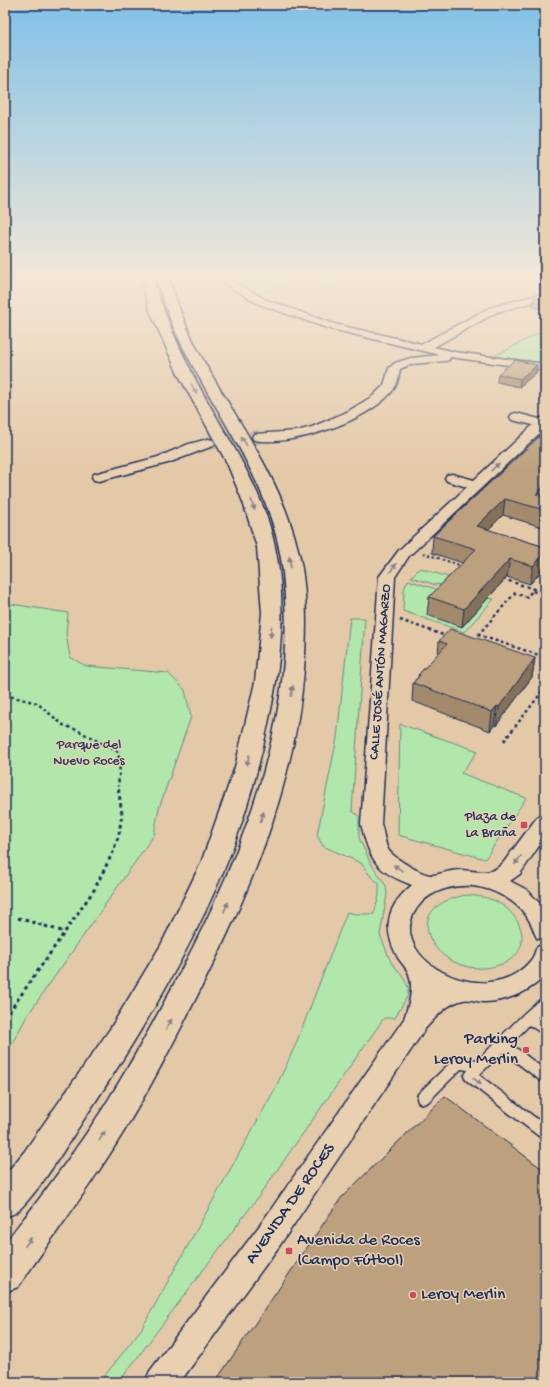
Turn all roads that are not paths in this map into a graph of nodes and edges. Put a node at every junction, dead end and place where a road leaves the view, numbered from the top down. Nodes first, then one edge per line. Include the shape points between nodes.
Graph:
1 (170, 341) edge
2 (187, 341) edge
3 (393, 341) edge
4 (436, 341) edge
5 (423, 348) junction
6 (455, 355) junction
7 (545, 367) edge
8 (516, 417) dead end
9 (543, 422) edge
10 (259, 437) tunnel mouth
11 (208, 444) tunnel mouth
12 (99, 477) dead end
13 (452, 478) dead end
14 (477, 485) junction
15 (545, 821) edge
16 (488, 881) junction
17 (433, 884) junction
18 (545, 932) edge
19 (544, 960) edge
20 (420, 971) junction
21 (460, 991) junction
22 (545, 1002) edge
23 (528, 1018) junction
24 (416, 1022) junction
25 (545, 1030) edge
26 (502, 1045) junction
27 (480, 1066) junction
28 (545, 1076) edge
29 (422, 1098) dead end
30 (545, 1134) edge
31 (5, 1201) edge
32 (5, 1274) edge
33 (161, 1382) edge

1 -> 31 highway via 185,374 238,469 252,502 266,547 272,613 266,682 247,767 216,856 173,950 121,1038 36,1163
32 -> 2 highway via 90,1155 154,1051 203,959 250,854 277,771 293,687 296,613 288,548 274,500 255,460 202,372
3 - 5 street
4 - 5 street
5 - 6 street
6 - 7 street
6 - 10 street via 399,365 395,368 390,386 377,399 351,415 317,430 297,435
8 - 9 street
14 -> 9 street, CALLE JOSÉ ANTÓN MAGARZO
11 - 12 street via 194,446 163,460
13 - 14 street
17 -> 14 street, CALLE JOSÉ ANTÓN MAGARZO via 397,869 382,856 371,824 387,577 404,553
15 -> 16 street via 512,868 507,873
16 - 17 street via 463,878
16 - 18 street via 511,890 530,905 543,923
17 - 20 street via 409,900 399,917 398,933 405,953
19 - 21 street via 519,985 488,993
20 - 21 street via 435,981
20 - 24 street, AVENIDA DE ROCES via 424,992
21 - 24 street, AVENIDA DE ROCES via 438,1000
22 - 23 lane
23 - 25 lane
23 - 26 lane
24 - 33 street, AVENIDA DE ROCES via 270,1235
26 - 27 lane
26 - 28 lane
27 - 29 lane via 458,1063
27 -> 30 lane via 470,1076

